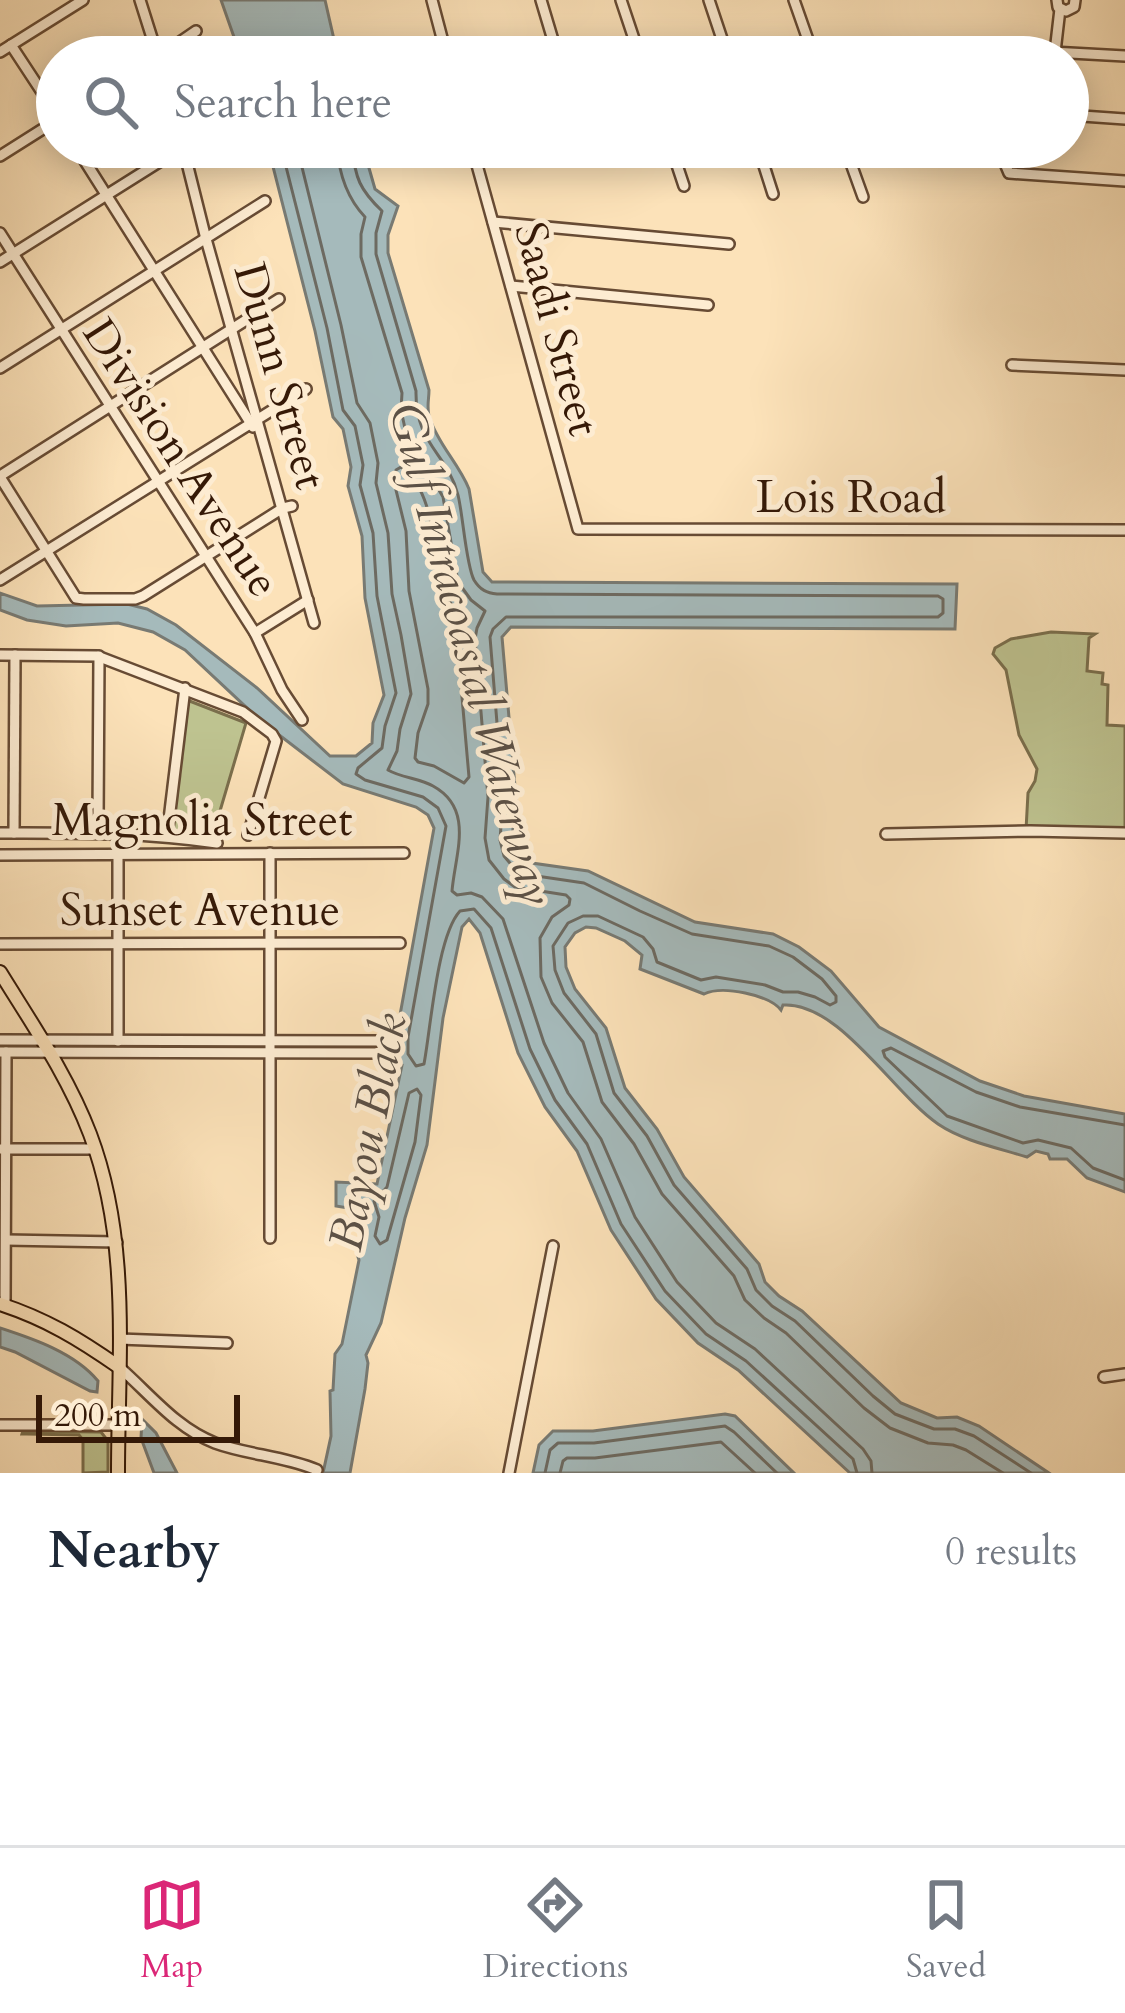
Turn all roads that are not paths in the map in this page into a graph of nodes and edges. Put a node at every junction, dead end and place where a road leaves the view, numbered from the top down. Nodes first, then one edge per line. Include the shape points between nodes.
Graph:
1 (83, 0) edge
2 (140, 0) edge
3 (431, 0) edge
4 (541, 0) edge
5 (621, 0) edge
6 (709, 0) edge
7 (794, 0) edge
8 (1076, 0) edge
9 (1059, 4) edge
10 (196, 31) dead end
11 (151, 36) edge
12 (189, 36) edge
13 (441, 36) edge
14 (552, 36) edge
15 (633, 36) edge
16 (721, 36) edge
17 (807, 36) edge
18 (1056, 36) edge
19 (11, 45) junction
20 (0, 52) edge
21 (1089, 54) edge
22 (1125, 56) edge
23 (36, 85) edge
24 (1089, 116) edge
25 (1125, 119) edge
26 (36, 132) edge
27 (0, 156) edge
28 (89, 168) edge
29 (150, 168) edge
30 (188, 168) edge
31 (478, 168) edge
32 (678, 168) edge
33 (765, 168) edge
34 (853, 168) edge
35 (1007, 168) edge
36 (1125, 182) edge
37 (684, 187) dead end
38 (773, 194) dead end
39 (106, 196) junction
40 (863, 197) dead end
41 (266, 201) dead end
42 (493, 222) junction
43 (0, 232) edge
44 (206, 239) junction
45 (729, 244) dead end
46 (14, 254) junction
47 (0, 262) edge
48 (154, 273) junction
49 (511, 286) junction
50 (279, 299) dead end
51 (708, 305) dead end
52 (233, 328) junction
53 (60, 330) junction
54 (203, 347) junction
55 (1012, 365) dead end
56 (0, 368) edge
57 (1125, 370) edge
58 (306, 389) dead end
59 (110, 405) junction
60 (255, 421) junction
61 (0, 476) edge
62 (158, 481) junction
63 (288, 507) junction
64 (578, 529) joint
65 (1125, 530) edge
66 (47, 551) junction
67 (206, 557) junction
68 (0, 580) edge
69 (308, 600) junction
70 (314, 622) dead end
71 (254, 633) junction
72 (0, 655) edge
73 (15, 655) junction
74 (99, 656) junction
75 (185, 688) junction
76 (302, 720) dead end
77 (94, 832) junction
78 (0, 833) edge
79 (14, 833) junction
80 (1125, 833) edge
81 (886, 834) dead end
82 (248, 835) dead end
83 (167, 836) junction
84 (217, 843) dead end
85 (118, 853) junction
86 (271, 853) junction
87 (404, 853) dead end
88 (0, 855) edge
89 (400, 943) dead end
90 (0, 944) edge
91 (118, 944) junction
92 (270, 944) junction
93 (0, 972) edge
94 (0, 1040) edge
95 (46, 1046) junction
96 (117, 1046) junction
97 (270, 1046) junction
98 (3, 1052) edge
99 (3, 1149) edge
100 (95, 1149) junction
101 (270, 1238) dead end
102 (6, 1240) junction
103 (117, 1242) junction
104 (553, 1246) dead end
105 (3, 1304) edge
106 (119, 1340) junction
107 (227, 1343) dead end
108 (118, 1367) junction
109 (1125, 1374) edge
110 (1104, 1377) dead end
111 (0, 1425) edge
112 (118, 1425) junction
113 (317, 1470) dead end
114 (118, 1473) edge
115 (509, 1473) edge

1 - 19 street
2 - 11 street
3 - 13 street
4 - 14 street
5 - 15 street
6 - 16 street
7 - 17 street
8 - 9 street via 1072,10
9 - 18 street
10 - 12 street
19 - 20 street
19 - 23 street
21 - 22 street
24 - 25 street
26 - 27 street
28 - 39 street
29 - 39 street
30 - 44 street, Dunn Street
31 - 42 street, Saadi Street
32 - 37 street
33 - 38 street
34 - 40 street
35 - 36 street
39 - 46 street
39 - 48 street
41 - 44 street
42 - 45 street
42 - 49 street, Saadi Street
43 - 46 street, Division Avenue
44 - 48 street
44 - 52 street, Dunn Street
46 - 47 street
46 - 53 street, Division Avenue
48 - 53 street
48 - 54 street
49 - 51 street
49 - 64 street, Saadi Street
50 - 52 street
52 - 54 street
52 - 60 street, Dunn Street
53 - 56 street
53 - 59 street, Division Avenue
54 - 59 street
54 - 60 street
55 - 57 street
58 - 60 street
59 - 61 street
59 - 62 street, Division Avenue
60 - 62 street
60 - 63 street, Dunn Street
61 - 66 street
62 - 66 street
62 - 67 street, Division Avenue
63 - 67 street
63 - 69 street, Dunn Street
64 - 65 street, Lois Road
66 - 67 street via 76,598 135,599
66 - 68 street
67 - 71 street, Division Avenue
69 - 70 street, Dunn Street
69 - 71 street
71 - 76 street, Division Avenue
72 - 73 street
73 - 74 street
73 - 79 street
74 - 75 street
74 - 77 street
75 - 82 street via 243,712 276,741
75 - 83 street
77 - 79 street
77 - 83 street
78 - 79 street
80 - 81 street
83 - 84 street
85 - 86 street, Magnolia Street
85 - 88 street, Magnolia Street
85 - 91 street
86 - 87 street, Magnolia Street
86 - 92 street
89 - 92 street, Sunset Avenue
90 - 91 street, Sunset Avenue
91 - 92 street, Sunset Avenue
91 - 96 street
92 - 97 street
93 - 95 main road
94 - 95 street
95 - 96 street
95 - 98 street
95 - 100 main road
96 - 97 street
97 - 97 street via 392,1053 391,1041
97 - 101 street
98 - 99 street
99 - 100 street
99 - 102 street
100 - 103 main road
102 - 103 street
102 - 105 street
103 - 106 main road
104 - 115 street
105 - 108 main road via 38,1316
106 - 107 street
106 - 108 main road
108 - 112 main road
108 - 113 street via 196,1434
109 - 110 street
111 - 112 street
112 - 114 main road

